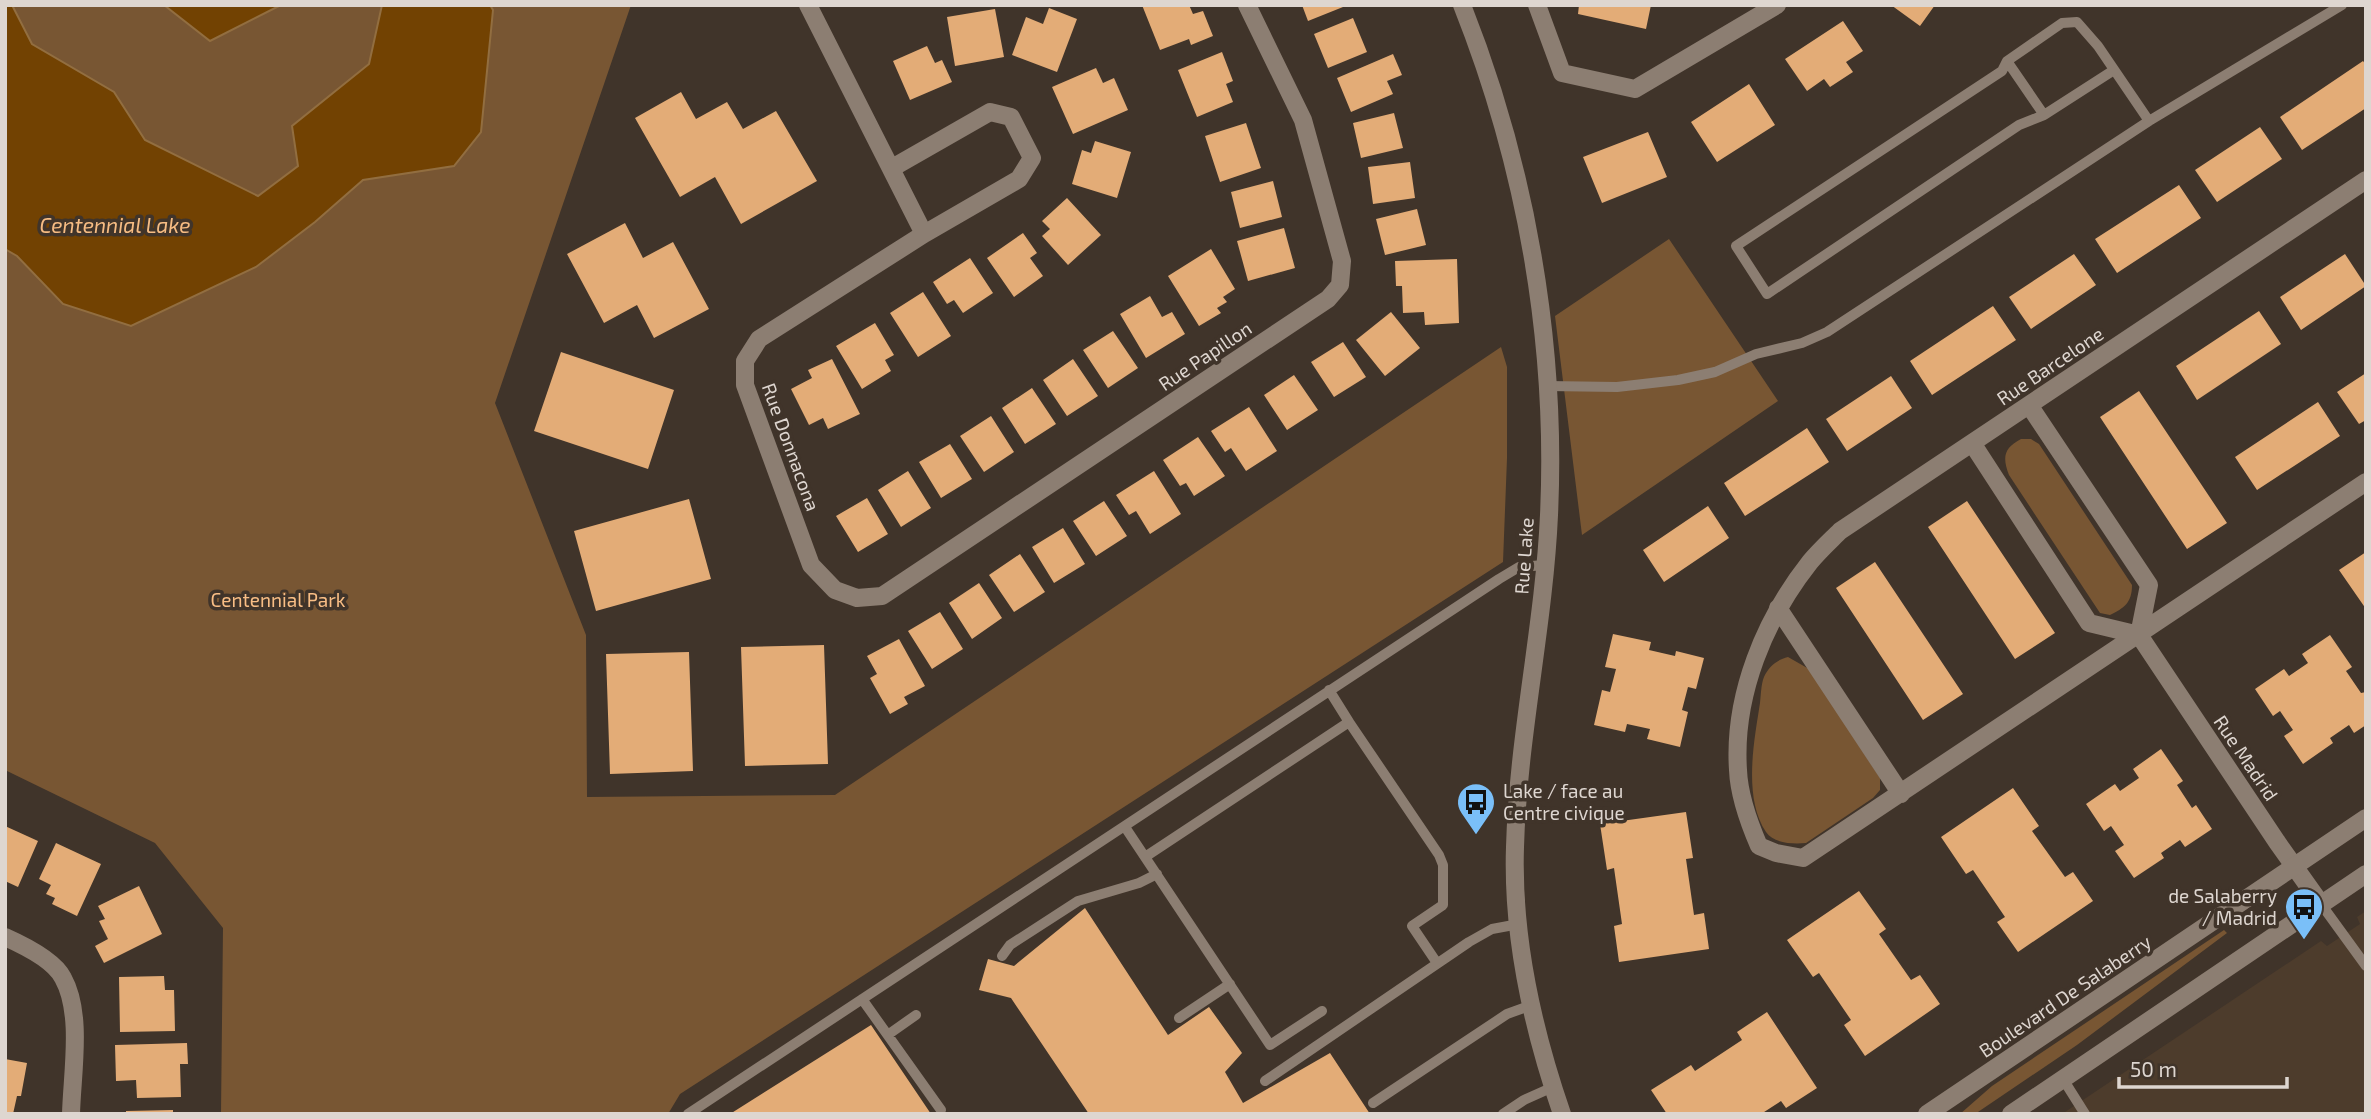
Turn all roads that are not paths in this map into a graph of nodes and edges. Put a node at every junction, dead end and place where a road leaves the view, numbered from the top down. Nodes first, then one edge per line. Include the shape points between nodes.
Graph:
1 (808, 5) edge
2 (1247, 5) edge
3 (1462, 5) edge
4 (1536, 5) edge
5 (1777, 5) edge
6 (2343, 5) edge
7 (2007, 61) junction
8 (2114, 70) junction
9 (2044, 115) junction
10 (2149, 121) junction
11 (892, 168) junction
12 (2366, 180) edge
13 (924, 234) junction
14 (1547, 386) junction
15 (2029, 405) junction
16 (1972, 443) junction
17 (2366, 482) edge
18 (1545, 565) junction
19 (835, 590) joint
20 (1778, 608) junction
21 (2139, 635) junction
22 (1329, 691) junction
23 (1349, 722) junction
24 (1902, 794) junction
25 (2366, 818) edge
26 (1125, 827) junction
27 (1145, 857) junction
28 (2295, 867) junction
29 (1157, 874) junction
30 (2366, 874) edge
31 (2321, 904) junction
32 (1519, 924) junction
33 (5, 937) edge
34 (1002, 956) dead end
35 (1437, 963) junction
36 (2366, 966) edge
37 (1230, 984) junction
38 (862, 999) junction
39 (1532, 1005) junction
40 (1322, 1012) dead end
41 (916, 1015) dead end
42 (1179, 1018) dead end
43 (889, 1034) junction
44 (2063, 1079) junction
45 (1265, 1081) dead end
46 (1553, 1087) junction
47 (1373, 1103) dead end
48 (942, 1110) dead end
49 (71, 1114) edge
50 (688, 1114) edge
51 (1503, 1114) edge
52 (1562, 1114) edge
53 (1927, 1114) edge
54 (2011, 1114) edge
55 (2085, 1114) edge

1 - 11 street
2 - 19 street, Rue Papillon via 1303,120 1342,261 1340,285 1328,299 882,596 857,598
3 - 14 street, Rue Lake via 1520,191
4 - 5 street via 1562,73 1634,89
6 - 10 lane
7 - 8 lane via 2073,20
7 - 9 lane
7 - 9 lane via 2002,71 1736,246 1767,294 2019,125
8 - 9 lane
8 - 10 lane
10 - 14 lane via 1827,332 1678,380 1626,386
11 - 13 street
11 - 13 street, Rue Donnacona via 990,112 1011,117 1032,158 1019,179
12 - 15 street, Rue Barcelone
13 - 19 street, Rue Donnacona via 759,339 745,361 745,385 811,565
14 - 18 street, Rue Lake via 1550,487
15 - 16 street, Rue Barcelone
15 - 21 street via 2149,585
16 - 20 street, Rue Barcelone via 1840,531 1811,560
16 - 21 street via 2090,623
17 - 21 street, Rue Barcelone
18 - 22 lane via 1512,570
18 - 32 street, Rue Lake via 1518,789 1515,873
20 - 24 street
20 - 24 street, Rue Barcelone via 1752,668 1741,713 1738,770 1749,823 1759,846 1803,858
21 - 24 street, Rue Barcelone
21 - 28 street, Rue Madrid
22 - 23 lane
22 - 26 lane
23 - 27 lane
23 - 35 lane via 1441,859 1443,905 1412,926
25 - 28 street, Boulevard De Salaberry
26 - 27 lane
26 - 38 lane
27 - 29 lane
28 - 31 street, Rue Madrid
28 - 53 street, Boulevard De Salaberry
29 - 34 lane via 1078,901 1010,945
29 - 37 lane
30 - 31 street
31 - 36 lane
31 - 44 street
32 - 35 lane via 1492,929
32 - 39 street, Rue Lake
33 - 49 street via 34,951 63,976 75,1013
35 - 45 lane
37 - 40 lane via 1270,1045
37 - 42 lane
38 - 43 lane
38 - 50 lane
39 - 46 street, Rue Lake
39 - 47 lane via 1507,1014
41 - 43 lane
43 - 48 lane
44 - 54 street
44 - 55 lane
46 - 51 lane
46 - 52 street, Rue Lake

